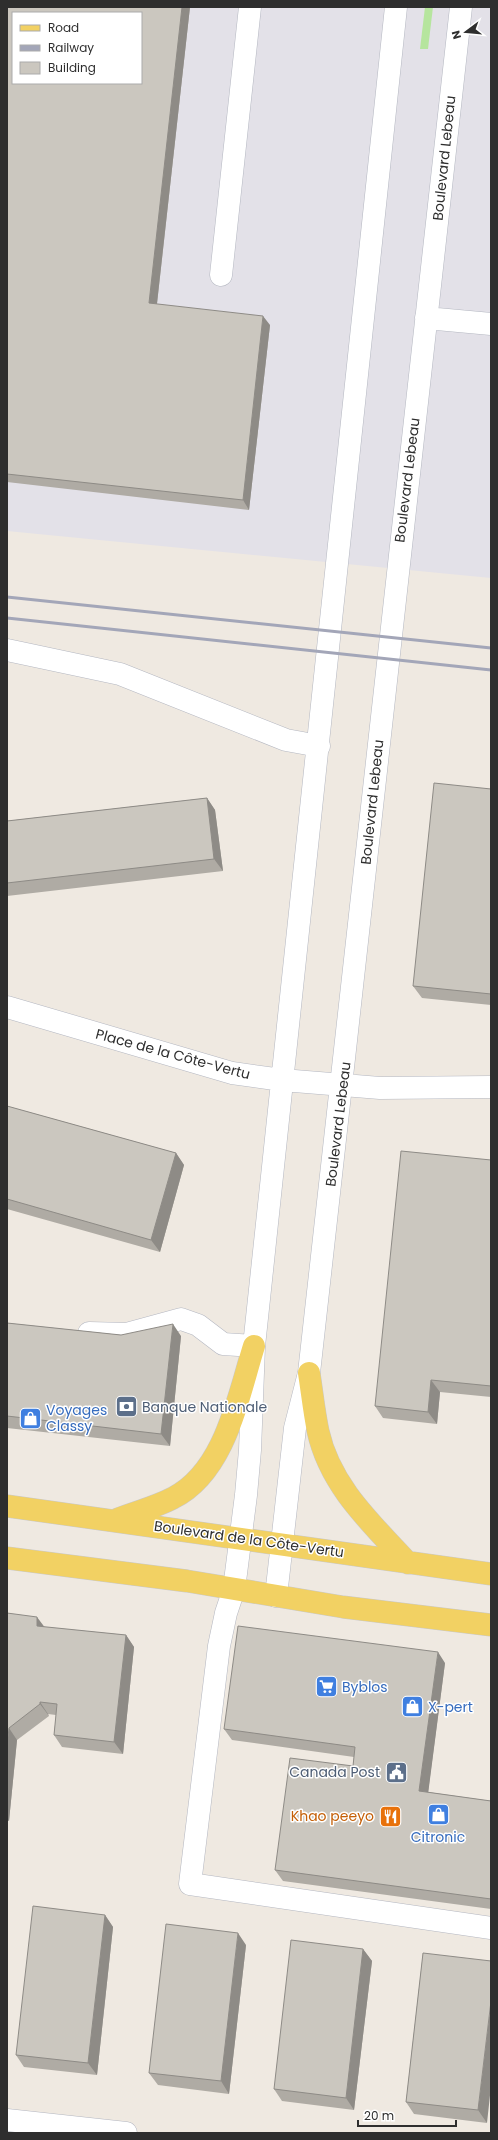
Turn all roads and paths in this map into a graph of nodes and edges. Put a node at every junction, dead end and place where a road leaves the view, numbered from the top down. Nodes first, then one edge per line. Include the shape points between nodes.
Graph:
1 (250, 7) edge
2 (396, 7) edge
3 (461, 7) edge
4 (222, 275) dead end
5 (426, 318) junction
6 (491, 324) edge
7 (7, 650) edge
8 (319, 746) junction
9 (7, 1007) edge
10 (282, 1080) junction
11 (343, 1086) junction
12 (491, 1087) edge
13 (69, 1330) edge
14 (254, 1346) junction
15 (309, 1373) junction
16 (7, 1506) edge
17 (115, 1520) junction
18 (241, 1538) junction
19 (283, 1544) junction
20 (7, 1558) edge
21 (408, 1562) junction
22 (491, 1574) edge
23 (234, 1589) junction
24 (276, 1596) junction
25 (491, 1625) edge
26 (491, 1928) edge
27 (7, 2120) edge
28 (126, 2133) edge

1 - 4 street
2 - 8 street
3 - 5 street, Boulevard Lebeau
5 - 6 street
5 - 11 street, Boulevard Lebeau via 379,730
7 - 8 street via 120,674 286,740
8 - 10 street
9 - 10 street, Place de la Côte-Vertu via 232,1073
10 - 11 street, Place de la Côte-Vertu
10 - 14 street
11 - 12 street, Place de la Côte-Vertu
11 - 15 street, Boulevard Lebeau
13 - 14 street via 126,1334 181,1320 198,1325 223,1344
14 - 17 main road via 223,1442 207,1469 187,1489 173,1498
14 - 18 street via 250,1450
15 - 19 street, Boulevard Lebeau via 295,1428
15 - 21 main road via 318,1432 338,1483 363,1515
16 - 17 main road, Boulevard de la Côte-Vertu
17 - 18 main road, Boulevard de la Côte-Vertu
18 - 19 main road, Boulevard de la Côte-Vertu
18 - 23 street
19 - 21 main road, Boulevard de la Côte-Vertu
19 - 24 street, Boulevard Lebeau
20 - 23 main road via 187,1580
21 - 22 main road, Boulevard de la Côte-Vertu
23 - 24 main road
23 - 26 street via 219,1646 190,1884
24 - 25 main road
27 - 28 street

